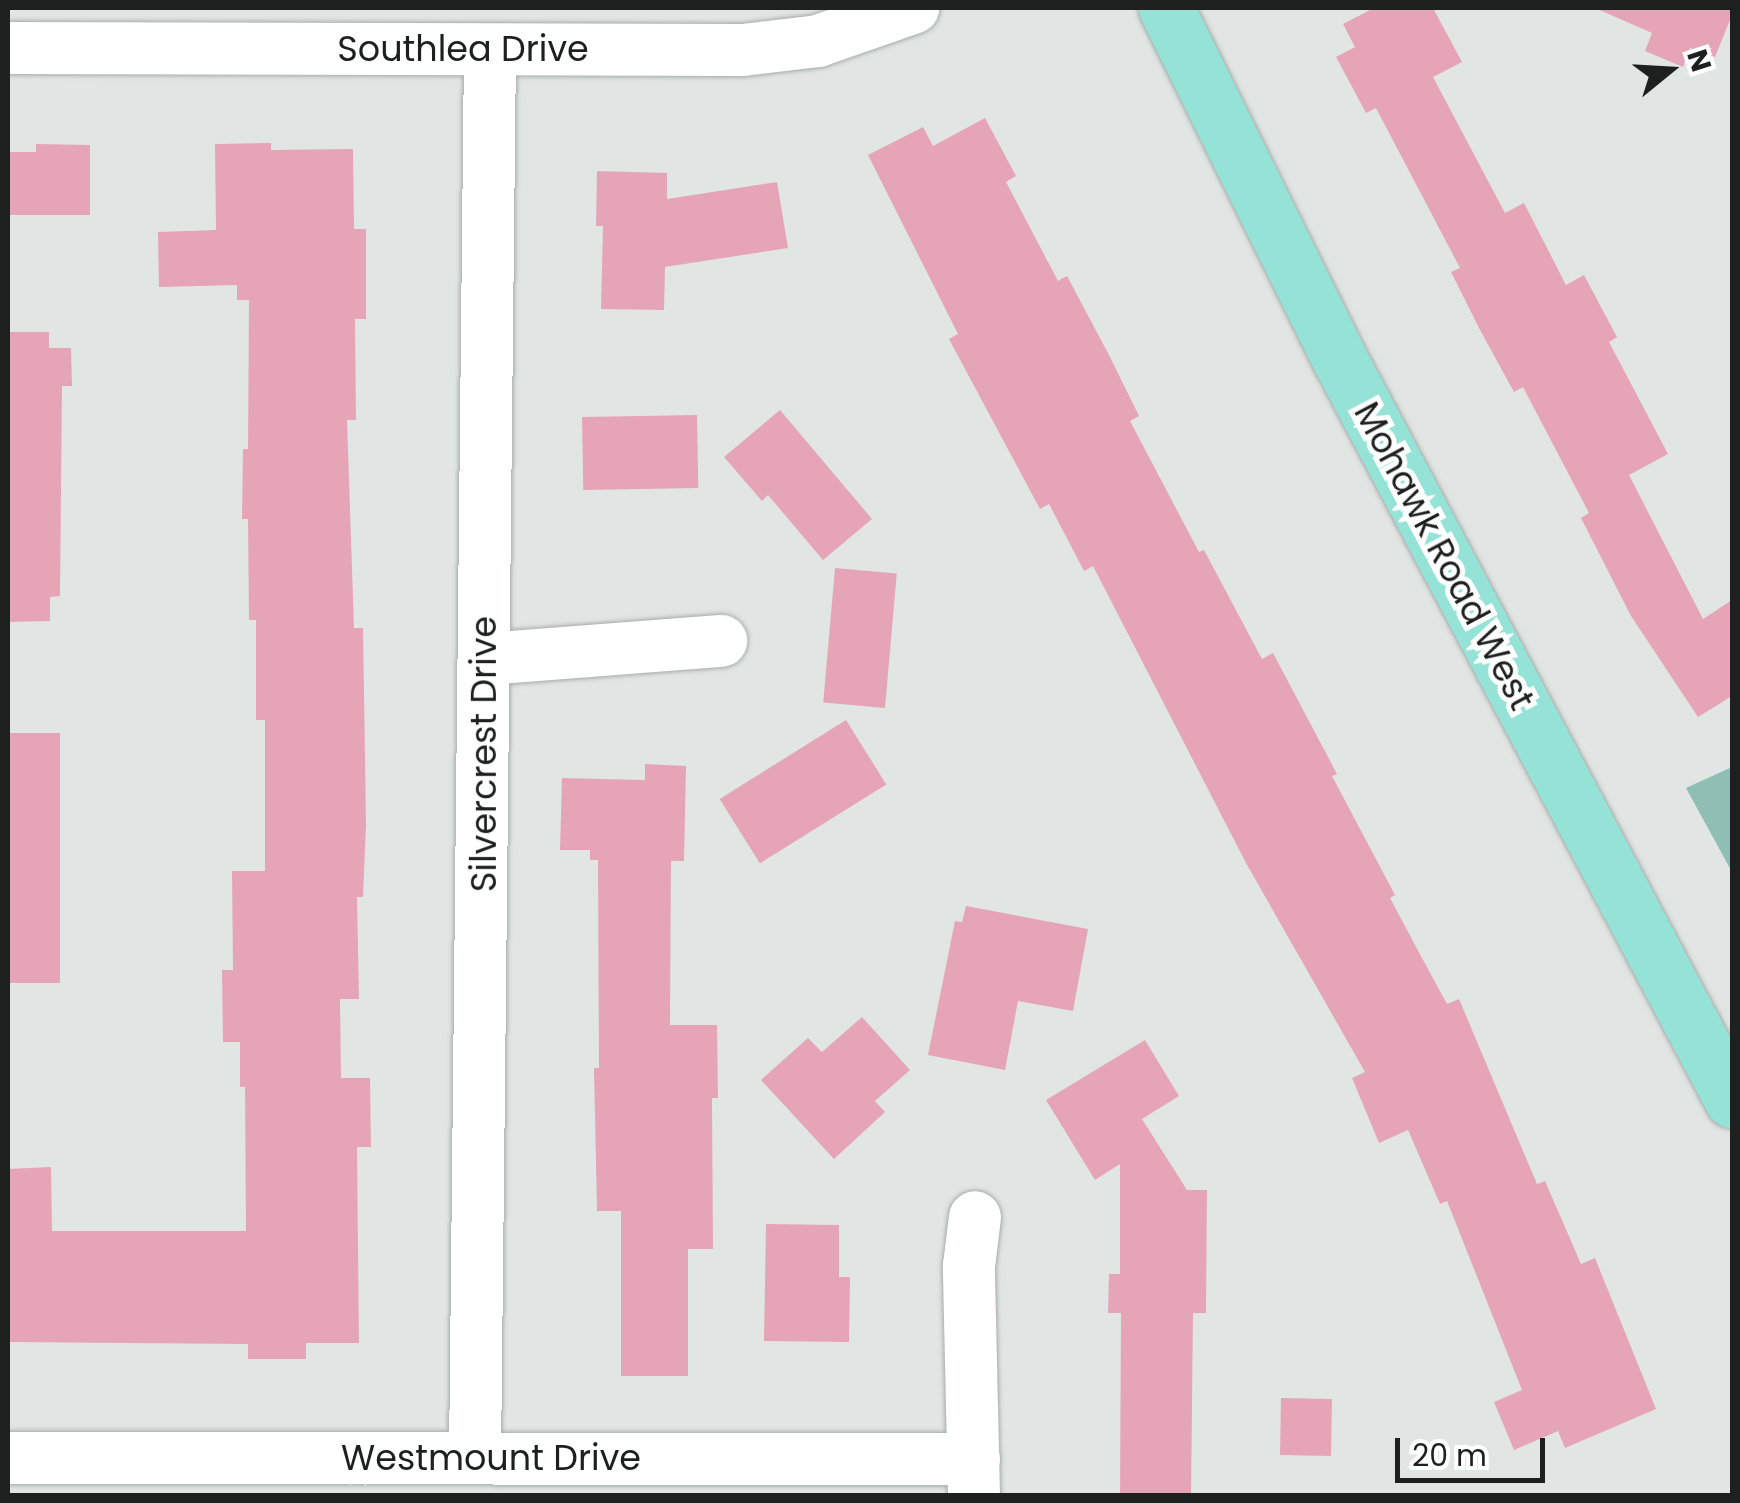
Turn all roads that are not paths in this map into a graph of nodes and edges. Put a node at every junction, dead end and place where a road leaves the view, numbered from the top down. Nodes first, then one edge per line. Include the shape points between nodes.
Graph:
1 (913, 8) edge
2 (1166, 8) edge
3 (8, 48) edge
4 (490, 50) junction
5 (720, 641) dead end
6 (485, 660) junction
7 (1732, 1100) edge
8 (975, 1217) dead end
9 (8, 1458) edge
10 (475, 1458) junction
11 (974, 1477) edge

1 - 4 street, Southlea Drive via 818,40 743,50
2 - 7 main road, Mohawk Road West via 1339,358
3 - 4 street, Southlea Drive
4 - 6 street, Silvercrest Drive
5 - 6 street
6 - 10 street, Silvercrest Drive
8 - 11 street via 969,1266
9 - 10 street, Westmount Drive
10 - 11 street, Westmount Drive

